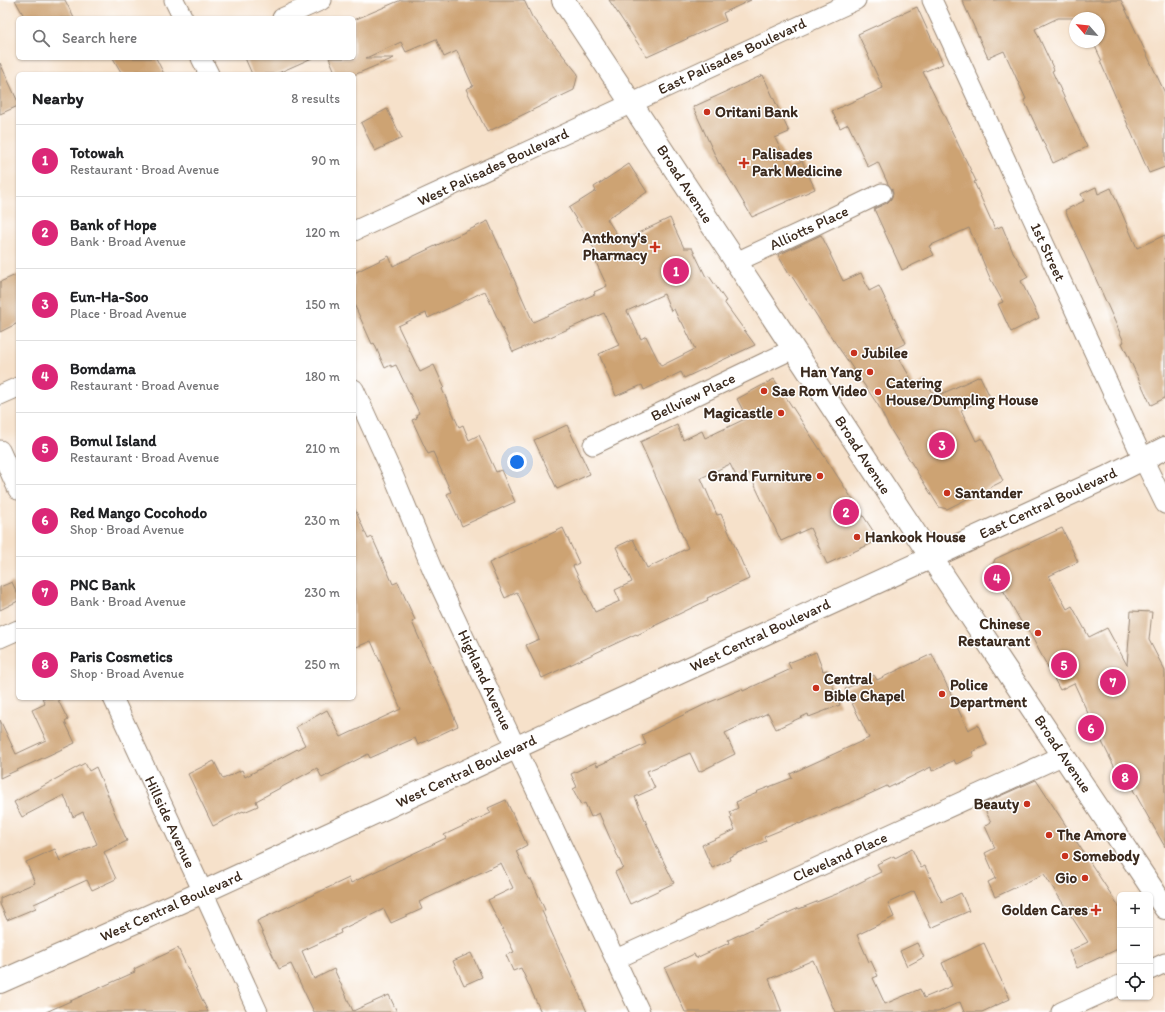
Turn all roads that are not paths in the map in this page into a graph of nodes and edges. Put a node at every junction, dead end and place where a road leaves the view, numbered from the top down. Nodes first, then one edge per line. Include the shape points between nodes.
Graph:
1 (174, 0) edge
2 (322, 0) edge
3 (563, 0) edge
4 (856, 0) edge
5 (932, 0) edge
6 (182, 16) edge
7 (286, 16) edge
8 (202, 60) edge
9 (208, 72) edge
10 (631, 103) junction
11 (882, 193) dead end
12 (356, 230) edge
13 (736, 262) junction
14 (793, 349) junction
15 (16, 388) edge
16 (356, 393) edge
17 (0, 395) edge
18 (593, 445) dead end
19 (1165, 448) edge
20 (0, 450) edge
21 (1143, 459) junction
22 (16, 486) edge
23 (1165, 504) edge
24 (931, 557) junction
25 (16, 631) edge
26 (0, 638) edge
27 (114, 700) edge
28 (517, 747) junction
29 (1064, 756) junction
30 (203, 892) junction
31 (1165, 908) edge
32 (616, 959) junction
33 (1165, 962) edge
34 (1153, 968) edge
35 (0, 982) edge
36 (1117, 986) edge
37 (258, 1012) edge
38 (640, 1012) edge
39 (1061, 1012) edge

1 - 6 street
2 - 7 street
3 - 10 main road, Broad Avenue
4 - 10 street, East Palisades Boulevard
5 - 21 street, 1st Street
8 - 9 street
10 - 12 street, West Palisades Boulevard
10 - 13 main road, Broad Avenue
11 - 13 street, Alliotts Place
13 - 14 main road, Broad Avenue
14 - 18 street, Bellview Place
14 - 24 main road, Broad Avenue
15 - 17 street
16 - 28 street, Highland Avenue via 433,571
19 - 21 main road, East Central Boulevard
20 - 22 street
21 - 23 street, 1st Street
21 - 24 main road, East Central Boulevard
24 - 28 main road, West Central Boulevard
24 - 29 main road, Broad Avenue
25 - 26 street
27 - 30 street, Hillside Avenue
28 - 30 main road, West Central Boulevard
28 - 32 street, Highland Avenue
29 - 31 main road, Broad Avenue
29 - 32 street, Cleveland Place
30 - 35 main road, West Central Boulevard
30 - 37 street, Hillside Avenue
32 - 38 street, Highland Avenue
33 - 34 street
36 - 39 street

